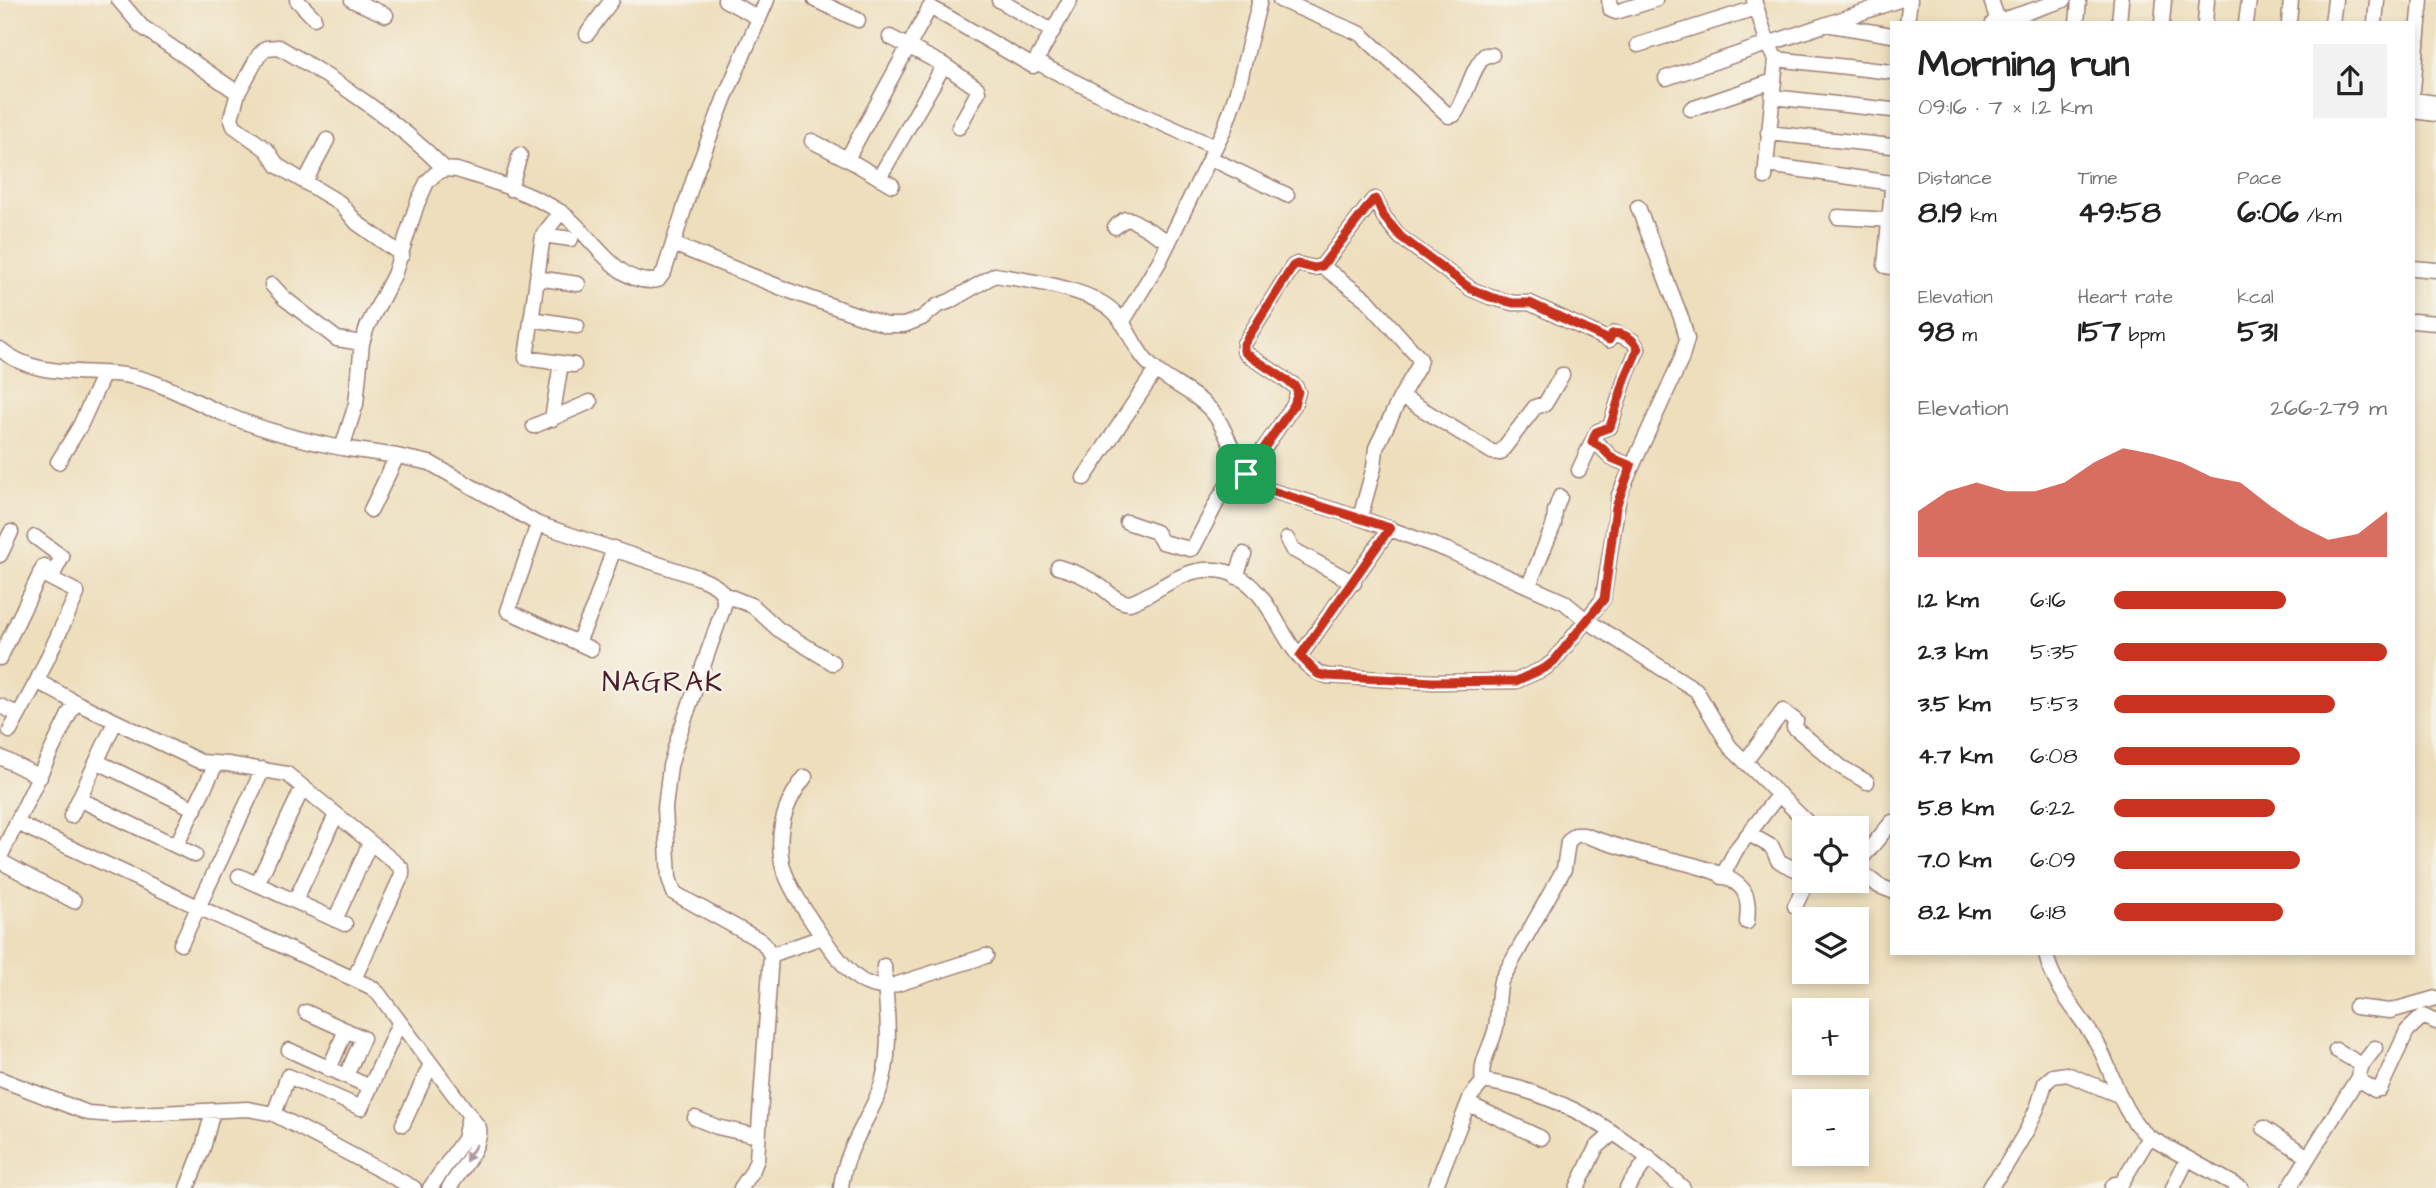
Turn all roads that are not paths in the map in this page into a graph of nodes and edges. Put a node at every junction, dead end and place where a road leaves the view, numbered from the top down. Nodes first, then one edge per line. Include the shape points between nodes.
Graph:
1 (119, 0) edge
2 (297, 0) edge
3 (355, 0) edge
4 (612, 0) edge
5 (724, 0) edge
6 (767, 0) edge
7 (815, 0) edge
8 (999, 0) edge
9 (1070, 0) edge
10 (1260, 0) edge
11 (1280, 0) edge
12 (1609, 0) edge
13 (1655, 0) edge
14 (1910, 0) edge
15 (1991, 0) edge
16 (2064, 0) edge
17 (2079, 0) edge
18 (2121, 0) edge
19 (2164, 0) edge
20 (2207, 0) edge
21 (2249, 0) edge
22 (2291, 0) edge
23 (2335, 0) edge
24 (2377, 0) edge
25 (2421, 0) edge
26 (927, 2) edge
27 (1754, 2) edge
28 (1889, 2) edge
29 (386, 15) dead end
30 (2039, 15) edge
31 (314, 18) dead end
32 (759, 18) junction
33 (858, 20) dead end
34 (1908, 21) edge
35 (1995, 21) edge
36 (2001, 21) edge
37 (2077, 21) edge
38 (2119, 21) edge
39 (2162, 21) edge
40 (2205, 21) edge
41 (2246, 21) edge
42 (2289, 21) edge
43 (2332, 21) edge
44 (2375, 21) edge
45 (1828, 24) junction
46 (1052, 31) junction
47 (587, 34) dead end
48 (1890, 35) edge
49 (890, 37) dead end
50 (1768, 44) junction
51 (1638, 45) dead end
52 (909, 47) junction
53 (1492, 55) dead end
54 (1776, 59) junction
55 (1036, 62) junction
56 (944, 65) junction
57 (2415, 68) edge
58 (1890, 72) edge
59 (1666, 78) dead end
60 (1773, 80) junction
61 (238, 93) junction
62 (1772, 97) junction
63 (2415, 100) edge
64 (2436, 103) edge
65 (1691, 109) dead end
66 (1890, 110) edge
67 (2415, 111) edge
68 (2436, 114) edge
69 (959, 127) dead end
70 (1768, 133) junction
71 (327, 140) dead end
72 (812, 141) dead end
73 (1890, 146) edge
74 (1212, 153) junction
75 (520, 155) dead end
76 (846, 159) junction
77 (445, 169) junction
78 (305, 182) junction
79 (1890, 183) edge
80 (510, 189) junction
81 (1287, 195) dead end
82 (1638, 207) dead end
83 (561, 212) junction
84 (1838, 217) dead end
85 (1890, 220) edge
86 (1115, 227) dead end
87 (543, 235) junction
88 (571, 239) dead end
89 (1169, 242) junction
90 (673, 244) junction
91 (402, 255) junction
92 (1322, 266) junction
93 (1890, 267) edge
94 (2415, 268) edge
95 (2436, 270) edge
96 (537, 278) junction
97 (578, 284) dead end
98 (272, 285) dead end
99 (531, 319) junction
100 (2415, 321) edge
101 (1122, 323) junction
102 (2436, 323) edge
103 (577, 326) dead end
104 (362, 343) junction
105 (0, 349) edge
106 (1156, 370) junction
107 (104, 373) junction
108 (1562, 375) dead end
109 (1401, 396) junction
110 (590, 402) dead end
111 (552, 419) junction
112 (534, 426) dead end
113 (1592, 442) junction
114 (342, 448) junction
115 (397, 456) junction
116 (58, 462) dead end
117 (1631, 466) junction
118 (1243, 469) junction
119 (1578, 470) dead end
120 (1084, 478) dead end
121 (1560, 497) dead end
122 (371, 510) dead end
123 (1360, 517) junction
124 (1126, 522) dead end
125 (538, 524) junction
126 (1390, 528) junction
127 (11, 533) dead end
128 (35, 537) dead end
129 (1287, 538) dead end
130 (614, 548) junction
131 (1244, 554) dead end
132 (0, 555) edge
133 (1058, 567) dead end
134 (46, 572) junction
135 (1236, 577) junction
136 (1353, 583) junction
137 (1529, 585) junction
138 (723, 594) junction
139 (1586, 620) junction
140 (1300, 656) junction
141 (0, 658) edge
142 (833, 663) dead end
143 (37, 681) junction
144 (75, 702) junction
145 (0, 706) edge
146 (18, 715) junction
147 (115, 722) junction
148 (10, 731) dead end
149 (0, 757) edge
150 (97, 762) junction
151 (1745, 762) junction
152 (216, 764) junction
153 (263, 769) junction
154 (40, 777) junction
155 (805, 777) dead end
156 (1867, 782) dead end
157 (303, 787) junction
158 (1779, 794) junction
159 (79, 799) junction
160 (195, 809) junction
161 (336, 815) junction
162 (71, 816) dead end
163 (1801, 816) edge
164 (17, 823) junction
165 (1890, 824) edge
166 (1749, 834) junction
167 (370, 843) junction
168 (176, 846) junction
169 (1869, 849) edge
170 (195, 855) dead end
171 (0, 859) edge
172 (1792, 868) edge
173 (239, 876) dead end
174 (1722, 877) junction
175 (1869, 878) edge
176 (257, 884) junction
177 (1890, 890) edge
178 (1802, 893) edge
179 (74, 901) dead end
180 (295, 901) junction
181 (1795, 906) dead end
182 (198, 907) junction
183 (1747, 922) dead end
184 (822, 937) junction
185 (181, 944) dead end
186 (771, 955) junction
187 (2046, 955) edge
188 (986, 956) dead end
189 (884, 966) dead end
190 (354, 979) junction
191 (885, 988) junction
192 (2436, 998) edge
193 (2355, 1007) dead end
194 (306, 1012) dead end
195 (2432, 1016) edge
196 (399, 1023) junction
197 (346, 1030) junction
198 (2375, 1048) dead end
199 (289, 1050) dead end
200 (2336, 1050) dead end
201 (431, 1064) junction
202 (330, 1069) junction
203 (2359, 1072) junction
204 (346, 1076) junction
205 (0, 1079) edge
206 (1483, 1082) junction
207 (370, 1087) junction
208 (2118, 1095) junction
209 (1469, 1104) junction
210 (213, 1111) junction
211 (274, 1114) junction
212 (469, 1116) junction
213 (695, 1118) dead end
214 (403, 1124) dead end
215 (2264, 1128) dead end
216 (1612, 1133) junction
217 (758, 1136) junction
218 (2149, 1137) junction
219 (1541, 1138) dead end
220 (1649, 1157) junction
221 (2308, 1157) junction
222 (2187, 1159) junction
223 (187, 1188) edge
224 (414, 1188) edge
225 (430, 1188) edge
226 (449, 1188) edge
227 (741, 1188) edge
228 (841, 1188) edge
229 (1436, 1188) edge
230 (1577, 1188) edge
231 (1627, 1188) edge
232 (1683, 1188) edge
233 (1989, 1188) edge
234 (2112, 1188) edge
235 (2173, 1188) edge
236 (2241, 1188) edge
237 (2289, 1188) edge

1 - 61 street via 141,26
2 - 31 street
3 - 29 street
4 - 47 street
5 - 32 street
6 - 32 street
7 - 33 street
8 - 46 street
9 - 46 street
10 - 74 street via 1237,92
11 - 53 street via 1361,34 1449,116 1460,108 1479,61
12 - 13 street via 1616,12
14 - 34 street
15 - 35 street
16 - 30 street
17 - 37 street
18 - 38 street
19 - 39 street
20 - 40 street
21 - 41 street
22 - 42 street
23 - 43 street
24 - 44 street
25 - 57 street
26 - 52 street
26 - 55 street via 1030,65
27 - 50 street
27 - 51 street
28 - 45 street
30 - 36 street
32 - 90 street via 715,123
45 - 48 street
45 - 50 street
46 - 55 street
49 - 52 street
50 - 54 street
50 - 59 street
52 - 56 street
52 - 76 street
54 - 58 street
54 - 60 street
55 - 74 street
56 - 69 street via 978,90
56 - 76 street via 886,181
60 - 62 street
60 - 65 street
61 - 77 street via 265,48 279,47 378,109
61 - 78 street via 232,124 267,150 278,166
62 - 66 street
62 - 70 street
63 - 64 street
67 - 68 street
70 - 73 street
70 - 79 street via 1766,171
71 - 78 street
72 - 76 street
74 - 81 street
74 - 89 street
75 - 80 street
77 - 80 street
77 - 91 street via 427,182
78 - 91 street
80 - 83 street
82 - 117 street via 1687,338
83 - 87 street
83 - 90 street via 611,263 641,280 660,277
84 - 85 street
85 - 93 street via 1885,266
86 - 89 street via 1128,218
87 - 88 street
87 - 96 street
89 - 101 street
90 - 101 street via 886,325 922,318 995,275 1089,297 1115,313
91 - 104 street
92 - 109 street via 1367,300 1420,359
92 - 113 street via 1376,199 1401,237 1471,289 1513,303 1530,303 1609,340 1615,333 1633,341 1638,349 1610,427 1596,432
92 - 118 street via 1293,266 1244,344 1247,354 1298,392 1294,405
94 - 95 street
96 - 97 street
96 - 99 street
98 - 104 street via 337,339
99 - 103 street
99 - 111 street via 526,358 567,364
100 - 102 street
101 - 106 street via 1136,349
104 - 114 street via 356,404
105 - 107 street via 40,370
106 - 118 street via 1212,411
106 - 120 street
107 - 114 street via 152,383 263,430
107 - 116 street
108 - 109 street via 1545,404 1535,407 1500,453
109 - 123 street via 1376,448
110 - 111 street
111 - 112 street
113 - 117 street
113 - 119 street
114 - 115 street
115 - 122 street
115 - 125 street via 430,463
117 - 139 street via 1616,507 1604,599
118 - 123 street via 1266,489
118 - 124 street via 1218,500 1193,548 1162,542 1156,532
121 - 137 street
123 - 126 street
125 - 130 street
125 - 130 street via 508,611 584,646
126 - 136 street
126 - 137 street
127 - 132 street
128 - 134 street via 62,557
129 - 136 street via 1292,549
130 - 138 street via 697,577
131 - 135 street
133 - 135 street via 1129,603 1188,574 1211,571
134 - 141 street
134 - 143 street via 78,594
135 - 140 street via 1262,597
136 - 140 street
137 - 139 street via 1564,602
138 - 142 street via 753,606 778,629
138 - 186 street via 723,609 670,766 665,808 669,878 674,893 763,942
139 - 140 street via 1554,661 1516,681 1327,676 1318,674
139 - 151 street via 1696,690 1730,747
143 - 144 street
143 - 146 street
144 - 147 street
144 - 154 street
145 - 146 street
146 - 148 street
147 - 150 street
147 - 152 street via 201,762
149 - 154 street
150 - 159 street
150 - 160 street
151 - 156 street via 1783,711 1796,721 1794,727 1841,767
151 - 158 street
152 - 153 street
152 - 160 street
153 - 157 street via 287,774
153 - 182 street
154 - 164 street
155 - 184 street via 784,811 782,865
157 - 161 street
157 - 176 street
158 - 163 street
158 - 166 street
159 - 162 street
159 - 168 street
160 - 168 street
161 - 167 street
161 - 180 street
164 - 171 street
164 - 182 street
165 - 169 street
166 - 172 street via 1772,847 1778,860
166 - 174 street
167 - 180 street via 340,922
167 - 190 street via 398,865 402,875
168 - 170 street
171 - 179 street
173 - 176 street
174 - 183 street via 1745,893
174 - 206 street via 1584,835 1570,838 1564,869 1501,981 1496,1027 1481,1070
175 - 177 street
176 - 180 street
178 - 181 street
182 - 185 street
182 - 190 street
184 - 186 street
184 - 191 street via 854,976
186 - 217 street
187 - 208 street via 2063,993 2097,1044
188 - 191 street
189 - 191 street
190 - 196 street via 378,993
191 - 228 street via 886,1067 843,1169
192 - 193 street via 2390,1011
194 - 197 street
195 - 203 street via 2407,1031 2381,1088 2375,1090
196 - 201 street
196 - 207 street
197 - 202 street
197 - 204 street via 363,1038
198 - 203 street
199 - 202 street
200 - 203 street
201 - 212 street
201 - 214 street
202 - 204 street
203 - 221 street
204 - 207 street
205 - 210 street via 88,1113
206 - 209 street
206 - 216 street via 1551,1101
207 - 211 street via 360,1108 288,1076
208 - 218 street via 2128,1116
208 - 233 street via 2067,1074 2053,1076 2045,1083 2027,1130
209 - 219 street
209 - 229 street
210 - 211 street via 248,1109
210 - 223 street
211 - 224 street
212 - 225 street via 464,1139
212 -> 226 street via 480,1138
213 - 217 street
215 - 221 street
216 - 220 street
216 - 230 street via 1595,1148
217 - 227 street via 756,1164
218 - 222 street
218 - 234 street via 2121,1184
220 - 231 street
220 - 232 street
221 - 237 street
222 - 235 street
222 - 236 street

